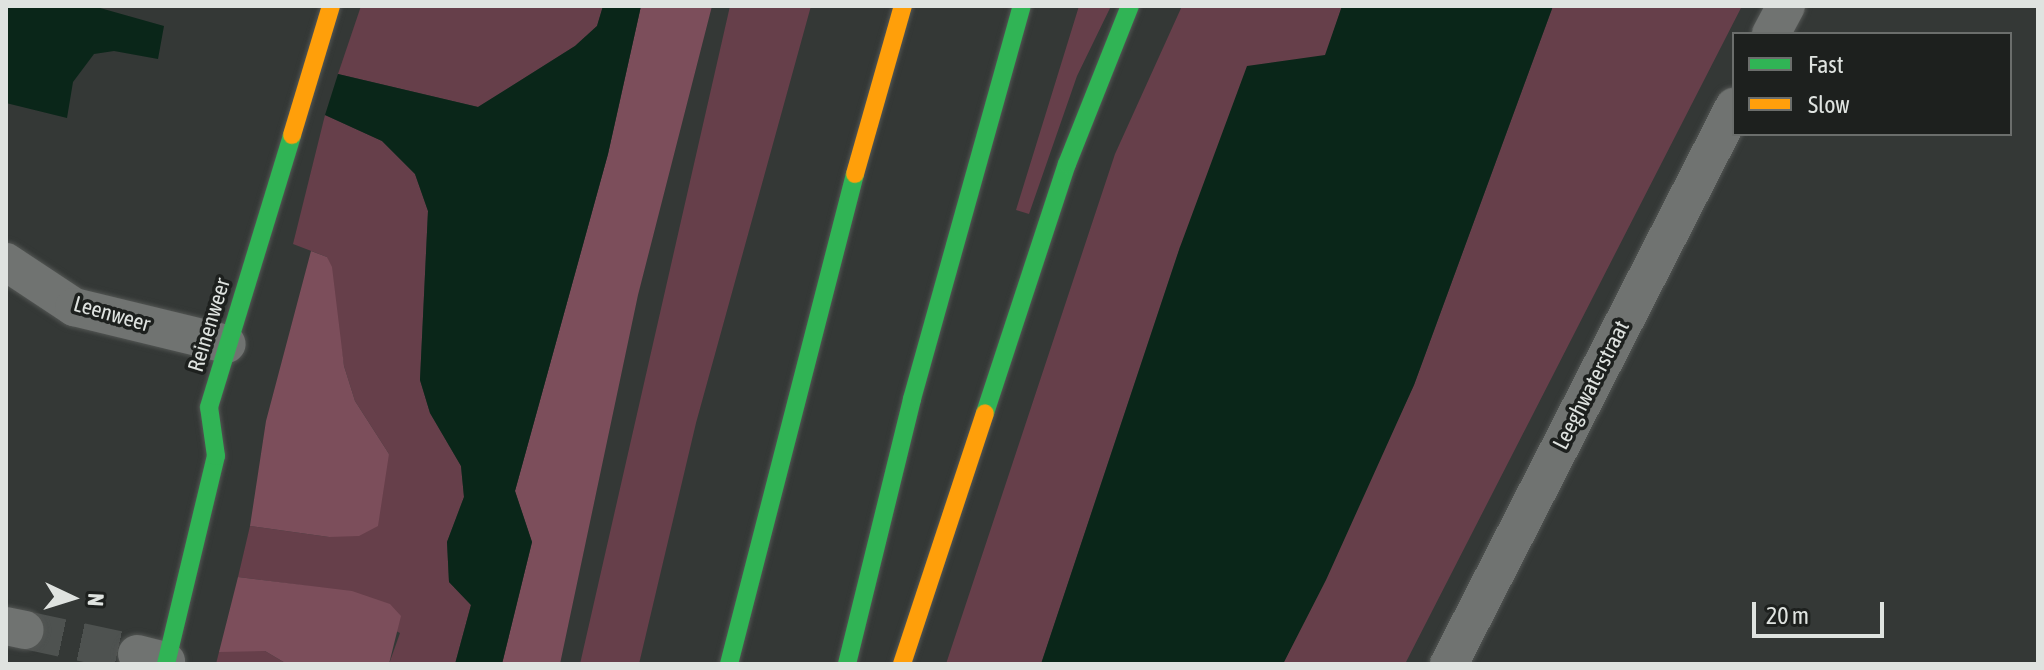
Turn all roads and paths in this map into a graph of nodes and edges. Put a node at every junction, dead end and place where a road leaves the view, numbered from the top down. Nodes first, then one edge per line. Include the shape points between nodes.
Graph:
1 (331, 6) edge
2 (903, 6) edge
3 (1022, 6) edge
4 (1130, 6) edge
5 (1786, 6) edge
6 (1772, 32) edge
7 (1732, 111) edge
8 (6, 262) edge
9 (227, 344) junction
10 (156, 660) edge
11 (729, 664) edge
12 (847, 664) edge
13 (902, 664) edge
14 (1449, 664) edge

1 - 9 main road, Reinenweer
2 - 11 main road
3 - 12 main road via 912,399
4 - 13 main road via 1067,164
5 - 6 street
7 - 14 street, Leeghwaterstraat
8 - 9 street, Leenweer via 74,307
9 - 10 main road, Reinenweer via 209,407 216,456

